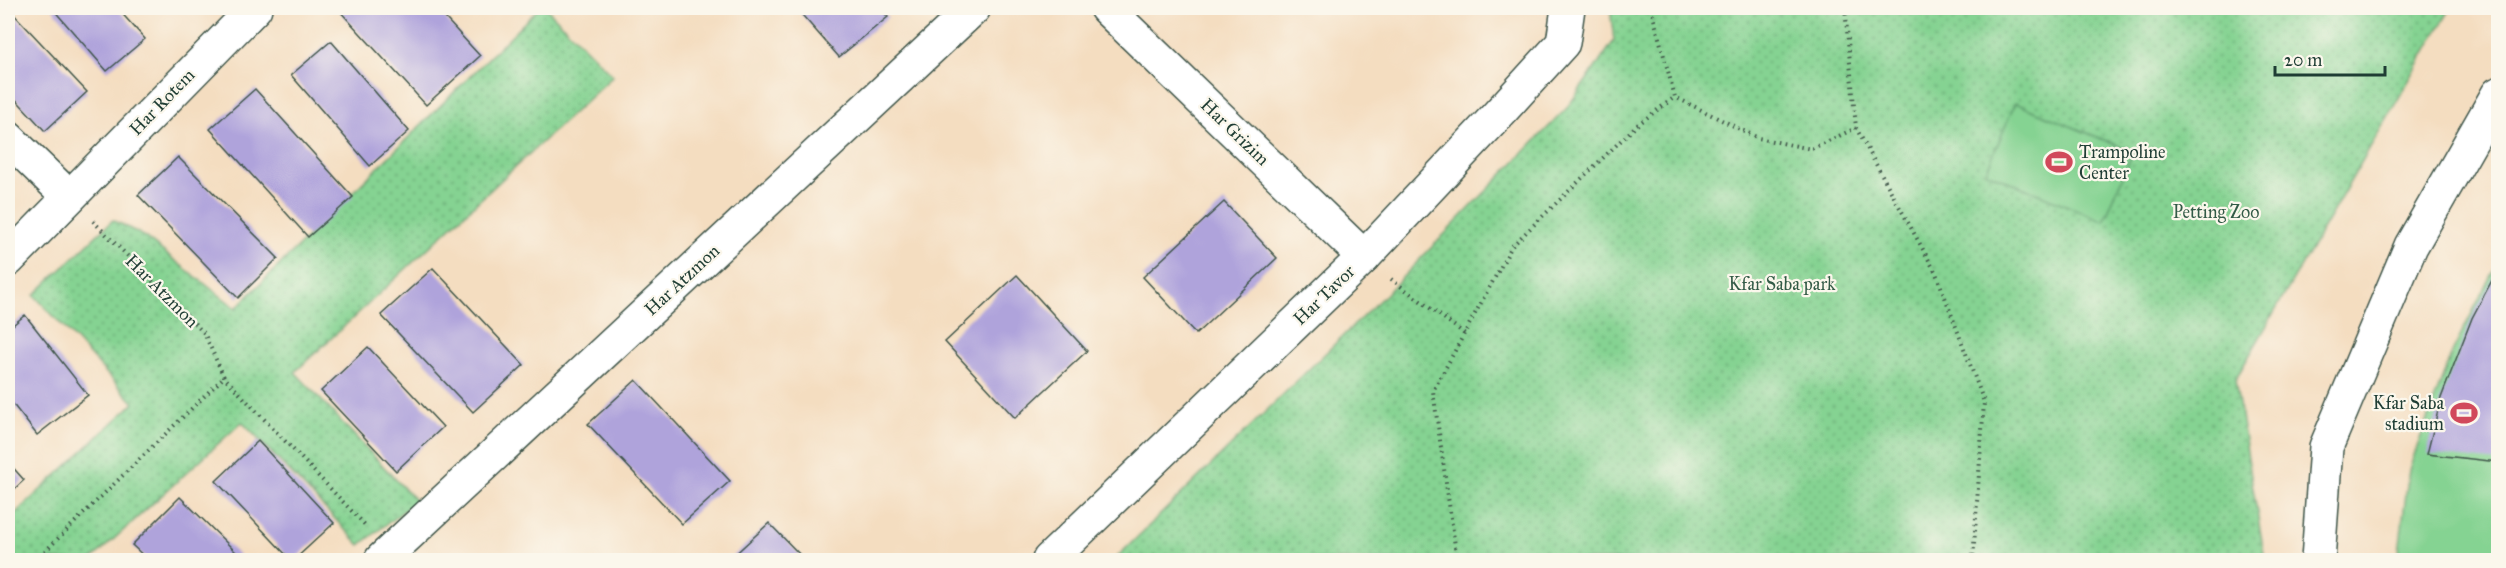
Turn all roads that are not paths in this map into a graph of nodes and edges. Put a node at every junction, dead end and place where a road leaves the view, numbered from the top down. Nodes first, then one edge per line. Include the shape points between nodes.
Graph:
1 (255, 8) edge
2 (974, 8) edge
3 (1106, 8) edge
4 (1568, 8) edge
5 (2499, 94) edge
6 (8, 138) edge
7 (69, 197) junction
8 (1364, 257) junction
9 (8, 260) edge
10 (390, 558) edge
11 (1049, 561) edge
12 (2318, 561) edge

1 - 7 street, Har Rotem
2 - 10 street, Har Atzmon
3 - 8 street, Har Grizim
4 - 8 street, Har Tavor via 1563,43
5 - 12 street via 2411,246 2326,447
6 - 7 street
7 - 9 street, Har Rotem
8 - 11 street, Har Tavor

